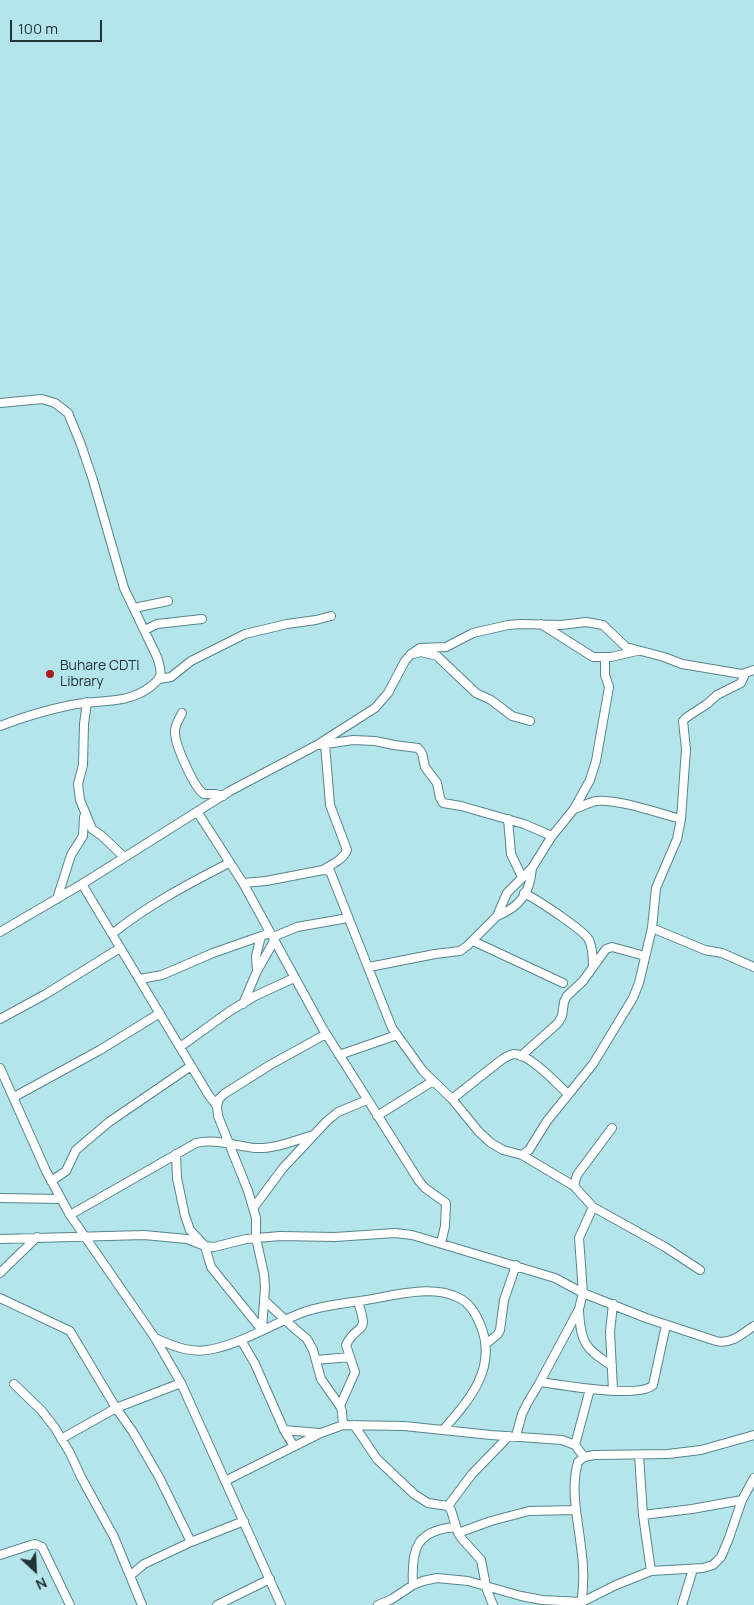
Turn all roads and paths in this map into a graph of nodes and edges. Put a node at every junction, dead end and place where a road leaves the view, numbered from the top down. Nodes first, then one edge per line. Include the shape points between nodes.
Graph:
1 (0, 403) edge
2 (168, 602) dead end
3 (134, 608) junction
4 (331, 616) dead end
5 (202, 619) dead end
6 (540, 624) junction
7 (145, 630) junction
8 (638, 651) junction
9 (411, 654) junction
10 (605, 658) junction
11 (754, 670) edge
12 (745, 674) junction
13 (159, 679) junction
14 (87, 702) junction
15 (182, 713) dead end
16 (530, 721) dead end
17 (0, 726) edge
18 (326, 744) junction
19 (317, 745) junction
20 (223, 796) junction
21 (574, 809) junction
22 (198, 813) junction
23 (85, 815) junction
24 (508, 819) junction
25 (681, 819) junction
26 (552, 836) junction
27 (124, 857) junction
28 (229, 863) junction
29 (532, 868) junction
30 (323, 870) junction
31 (522, 877) junction
32 (243, 883) junction
33 (82, 884) junction
34 (524, 893) junction
35 (57, 899) junction
36 (498, 916) junction
37 (348, 918) junction
38 (652, 928) junction
39 (0, 932) edge
40 (112, 934) junction
41 (261, 936) junction
42 (272, 937) junction
43 (473, 940) junction
44 (120, 948) junction
45 (645, 956) junction
46 (369, 967) junction
47 (594, 967) junction
48 (754, 967) edge
49 (257, 970) junction
50 (294, 978) junction
51 (140, 979) junction
52 (563, 983) dead end
53 (242, 1004) junction
54 (160, 1013) junction
55 (0, 1018) edge
56 (326, 1034) junction
57 (397, 1035) junction
58 (180, 1047) junction
59 (339, 1055) junction
60 (521, 1056) junction
61 (192, 1066) junction
62 (0, 1068) edge
63 (433, 1081) junction
64 (568, 1094) junction
65 (14, 1097) junction
66 (452, 1099) junction
67 (367, 1100) junction
68 (217, 1106) junction
69 (377, 1116) junction
70 (612, 1128) dead end
71 (313, 1135) junction
72 (228, 1143) junction
73 (176, 1154) junction
74 (522, 1155) junction
75 (51, 1180) junction
76 (574, 1186) junction
77 (0, 1198) edge
78 (61, 1199) junction
79 (254, 1207) junction
80 (593, 1207) junction
81 (70, 1215) junction
82 (84, 1236) junction
83 (37, 1237) junction
84 (256, 1238) junction
85 (0, 1239) edge
86 (441, 1243) junction
87 (206, 1246) junction
88 (516, 1265) junction
89 (700, 1270) dead end
90 (0, 1273) edge
91 (583, 1293) junction
92 (0, 1298) edge
93 (265, 1301) junction
94 (358, 1302) junction
95 (613, 1304) junction
96 (578, 1309) junction
97 (286, 1319) junction
98 (666, 1324) junction
99 (754, 1326) edge
100 (262, 1330) junction
101 (155, 1338) junction
102 (241, 1340) junction
103 (486, 1344) junction
104 (350, 1357) junction
105 (316, 1360) junction
106 (612, 1366) junction
107 (181, 1382) junction
108 (540, 1382) junction
109 (14, 1384) dead end
110 (590, 1389) junction
111 (613, 1390) junction
112 (340, 1406) junction
113 (116, 1408) junction
114 (343, 1425) junction
115 (354, 1425) junction
116 (444, 1429) junction
117 (284, 1430) junction
118 (321, 1433) junction
119 (754, 1435) edge
120 (512, 1436) junction
121 (61, 1439) junction
122 (294, 1446) junction
123 (575, 1446) junction
124 (639, 1455) junction
125 (584, 1457) junction
126 (754, 1478) edge
127 (225, 1481) junction
128 (742, 1500) junction
129 (448, 1506) junction
130 (576, 1510) junction
131 (643, 1515) junction
132 (244, 1521) junction
133 (457, 1530) junction
134 (191, 1542) junction
135 (0, 1555) edge
136 (693, 1569) junction
137 (651, 1571) junction
138 (130, 1576) junction
139 (270, 1579) junction
140 (413, 1585) junction
141 (486, 1586) junction
142 (66, 1604) edge
143 (581, 1604) edge
144 (142, 1605) edge
145 (217, 1605) edge
146 (281, 1605) edge
147 (378, 1605) edge
148 (493, 1605) edge
149 (682, 1605) edge

1 - 3 street via 42,399 55,403 68,413 93,480 124,588
2 - 3 street
3 - 7 street
4 - 13 street via 245,634 191,661 171,677
5 - 7 street via 157,624
6 - 8 street via 586,622 603,625 626,647
6 - 9 street via 490,629 473,633 446,647 424,647
6 - 10 street via 587,654
7 - 13 street via 161,668
8 - 10 street
8 - 12 street via 688,666
9 - 16 street via 421,652 438,656 476,692 512,716
9 - 19 street via 375,708
10 - 21 street via 605,675 610,684 608,702 592,774
11 - 12 street
12 - 25 street via 741,683 717,695 683,721 686,749
13 - 14 street via 142,693 131,697
14 - 17 street via 41,712
14 - 23 street via 83,764 78,784
15 - 20 street via 175,738 179,750 198,788 204,794
18 - 19 street
18 - 24 street via 353,740 418,748 425,767 437,783 443,803
18 - 30 street via 330,805 347,850 342,858
19 - 20 street
20 - 22 street
21 - 25 street via 602,801
21 - 26 street
22 - 27 street
22 - 28 street
23 - 27 street via 92,829
23 - 35 street via 83,836 71,855
24 - 26 street
24 - 31 street via 511,854
25 - 38 street via 677,839 656,888
26 - 29 street
27 - 33 street
28 - 32 street
28 - 40 street via 160,900
29 - 31 street
29 - 34 street
30 - 32 street
30 - 37 street via 328,870 333,876
31 - 36 street via 507,893
32 - 42 street
33 - 35 street
33 - 40 street
34 - 36 street via 514,908
34 - 47 street via 586,936
35 - 39 street
36 - 43 street
37 - 42 street via 297,927
37 - 46 street
38 - 45 street
38 - 48 street
40 - 44 street
41 - 42 street
41 - 49 street via 256,956
41 - 51 street via 162,975
42 - 49 street
42 - 50 street
43 - 46 street via 460,951
43 - 52 street
44 - 51 street
44 - 55 street
45 - 47 street via 609,947 602,952
45 - 64 street via 633,998 593,1064
46 - 57 street
47 - 60 street via 567,996 558,1023
49 - 53 street
50 - 53 street
50 - 56 street
51 - 54 street
53 - 58 street
54 - 58 street
54 - 65 street
56 - 59 street
56 - 68 street via 246,1079 219,1099
57 - 59 street
57 - 63 street
58 - 61 street
59 - 67 street
60 - 64 street
60 - 66 street via 508,1056
61 - 68 street
61 - 75 street via 109,1122 76,1150 66,1171
62 - 65 street
63 - 66 street
63 - 69 street
64 - 74 street via 529,1150
65 - 75 street
66 - 74 street via 491,1143
67 - 69 street
67 - 71 street via 338,1112
68 - 72 street
69 - 86 street via 419,1181 447,1204
70 - 76 street via 576,1175
71 - 72 street via 273,1147 256,1148
71 - 79 street
72 - 73 street via 207,1140
72 - 79 street
73 - 81 street
73 - 87 street via 177,1178 186,1221
74 - 76 street
75 - 78 street
76 - 80 street
77 - 78 street
78 - 81 street
79 - 84 street
80 - 89 street
80 - 91 street via 580,1238
81 - 82 street
82 - 83 street
82 - 87 street via 172,1236
82 - 101 street
83 - 85 street
83 - 90 street
84 - 86 street via 395,1233 412,1234
84 - 87 street
84 - 93 street via 264,1274
86 - 88 street
87 - 100 street via 211,1267
88 - 91 street via 555,1278
88 - 103 street via 504,1300 500,1330
91 - 95 street
91 - 96 street
92 - 113 street via 70,1331
93 - 97 street
93 - 100 street
94 - 97 street via 324,1306
94 - 103 street via 420,1292 456,1296 474,1311
94 - 104 street via 364,1323 346,1345
95 - 98 street
95 - 106 street via 610,1332
96 - 106 street via 583,1340 592,1352
96 - 108 street
97 - 100 street
97 - 105 street via 307,1339
98 - 99 street via 722,1343
98 - 111 street via 653,1385 644,1391
100 - 102 street
101 - 102 street via 188,1351 213,1349
101 - 107 street
102 - 117 street
103 - 116 street via 476,1390
104 - 105 street
104 - 112 street via 355,1372
105 - 112 street via 321,1379
106 - 111 street
107 - 113 street
107 - 127 street
108 - 110 street
108 - 120 street
109 - 121 street via 41,1410
110 - 111 street
110 - 123 street
112 - 114 street
113 - 121 street
113 - 134 street via 159,1477
114 - 115 street
114 - 118 street
115 - 116 street
115 - 129 street via 378,1459 414,1494 428,1503
116 - 120 street
117 - 118 street
117 - 122 street
118 - 122 street
119 - 124 street via 700,1450
120 - 123 street via 562,1440
120 - 129 street via 472,1474
121 - 138 street via 114,1537
122 - 127 street
123 - 125 street
124 - 125 street via 594,1454
124 - 131 street
125 - 130 street via 576,1470
126 - 128 street
127 - 132 street
128 - 131 street
128 - 136 street via 721,1557 703,1568
129 - 133 street
130 - 133 street via 529,1511
130 - 143 street via 584,1584
131 - 137 street
132 - 134 street
132 - 139 street
133 - 140 street via 437,1530 420,1542 412,1564
133 - 141 street via 480,1560
134 - 138 street via 144,1564
135 - 142 street via 31,1544 42,1547
136 - 137 street
136 - 149 street
137 - 143 street
138 - 144 street
139 - 145 street
139 - 146 street
140 - 141 street via 437,1578
140 - 147 street
141 - 143 street via 542,1600
141 - 148 street

